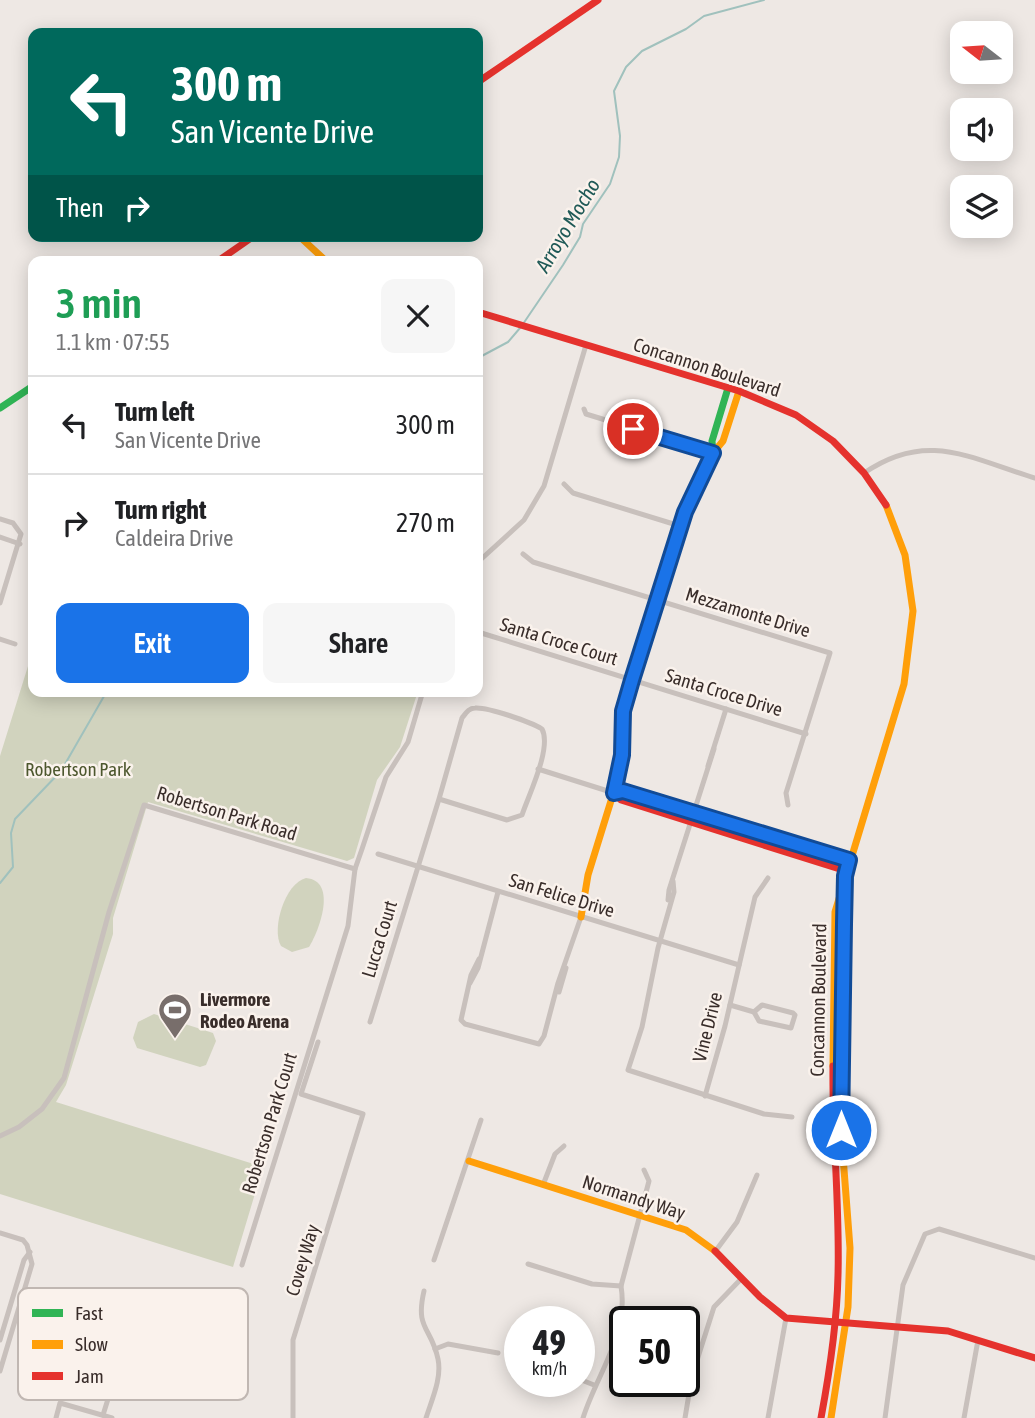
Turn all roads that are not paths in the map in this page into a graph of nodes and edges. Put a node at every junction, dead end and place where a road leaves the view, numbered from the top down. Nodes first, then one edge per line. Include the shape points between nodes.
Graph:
1 (598, 0) edge
2 (483, 79) edge
3 (245, 242) edge
4 (305, 242) edge
5 (225, 256) edge
6 (321, 256) edge
7 (483, 313) edge
8 (586, 345) junction
9 (728, 388) junction
10 (28, 389) edge
11 (739, 391) junction
12 (0, 408) edge
13 (584, 409) dead end
14 (713, 453) junction
15 (864, 473) junction
16 (1035, 478) edge
17 (564, 484) dead end
18 (0, 519) edge
19 (680, 526) junction
20 (0, 537) edge
21 (20, 544) junction
22 (523, 554) dead end
23 (483, 558) edge
24 (658, 601) junction
25 (0, 603) edge
26 (483, 634) edge
27 (0, 639) edge
28 (15, 644) dead end
29 (632, 680) junction
30 (421, 697) edge
31 (726, 709) junction
32 (806, 734) junction
33 (538, 769) junction
34 (614, 793) junction
35 (439, 799) junction
36 (788, 806) dead end
37 (694, 813) junction
38 (692, 821) junction
39 (377, 854) dead end
40 (849, 860) junction
41 (418, 866) junction
42 (355, 869) junction
43 (846, 874) junction
44 (768, 878) dead end
45 (498, 892) junction
46 (581, 917) junction
47 (660, 941) junction
48 (739, 965) junction
49 (730, 1005) junction
50 (754, 1012) junction
51 (370, 1022) dead end
52 (318, 1042) dead end
53 (705, 1096) junction
54 (792, 1117) dead end
55 (481, 1120) dead end
56 (0, 1136) edge
57 (564, 1146) dead end
58 (469, 1161) junction
59 (644, 1170) dead end
60 (757, 1175) dead end
61 (543, 1185) junction
62 (639, 1214) junction
63 (0, 1233) edge
64 (717, 1249) junction
65 (30, 1252) junction
66 (1035, 1258) edge
67 (434, 1260) dead end
68 (528, 1264) dead end
69 (242, 1265) dead end
70 (741, 1279) junction
71 (621, 1286) junction
72 (25, 1288) edge
73 (424, 1291) dead end
74 (18, 1311) edge
75 (786, 1318) junction
76 (840, 1323) junction
77 (897, 1327) junction
78 (0, 1340) edge
79 (978, 1340) junction
80 (435, 1349) junction
81 (498, 1353) dead end
82 (1035, 1358) edge
83 (0, 1371) edge
84 (595, 1383) edge
85 (590, 1397) edge
86 (108, 1400) edge
87 (103, 1415) junction
88 (56, 1418) edge
89 (112, 1418) edge
90 (293, 1418) edge
91 (426, 1418) edge
92 (583, 1418) edge
93 (685, 1418) edge
94 (768, 1418) edge
95 (821, 1418) edge
96 (831, 1418) edge
97 (885, 1418) edge
98 (964, 1418) edge

1 - 2 main road
3 - 5 main road
4 - 6 main road
7 - 8 main road, Concannon Boulevard
8 - 9 main road, Concannon Boulevard
8 - 23 street via 544,486 532,510 510,536
9 - 11 main road, Concannon Boulevard
9 - 14 main road via 712,441
10 - 12 main road
11 - 14 main road via 723,441
11 - 15 main road, Concannon Boulevard via 796,415 833,441
13 - 14 street via 586,414
14 - 19 main road
15 - 16 street via 887,458 936,449
15 - 40 main road, Concannon Boulevard via 897,529 911,587 913,624 904,684
17 - 19 street via 573,493
18 - 21 street via 19,530
19 - 24 main road
20 - 21 street
21 - 25 street
22 - 24 street, Mezzamonte Drive via 533,562
24 - 29 main road
24 - 32 street, Mezzamonte Drive via 830,653
26 - 29 street, Santa Croce Court
27 - 28 street
29 - 31 street, Santa Croce Drive
29 - 34 main road via 623,711 622,755
30 - 42 street via 408,742 386,777
31 - 32 street, Santa Croce Drive
31 - 37 street
32 - 36 street via 786,793
33 - 34 street
33 - 35 street via 522,815 513,820
33 - 35 street, Lucca Court via 545,745 541,729 495,712 471,709 462,718
34 - 37 main road via 623,791
34 - 38 main road via 621,800
34 - 46 main road via 588,875
35 - 41 street, Lucca Court
37 - 38 street
37 - 40 main road
38 - 43 main road
38 - 47 street
39 - 41 street, San Felice Drive
40 - 43 main road, Concannon Boulevard
41 - 45 street, San Felice Drive
41 - 51 street, Lucca Court
42 - 56 street, Robertson Park Road via 144,805 109,912 64,1079 42,1109
42 - 69 street, Robertson Park Court via 348,926
43 - 76 main road, Concannon Boulevard via 841,1130 850,1248
44 - 48 street, Vine Drive via 755,897
45 - 46 street, San Felice Drive
45 - 46 street via 460,1016 465,1024 533,1045 542,1041 563,986
46 - 47 street, San Felice Drive
47 - 48 street, San Felice Drive
47 - 53 street via 628,1070
48 - 49 street, Vine Drive
49 - 50 street
49 - 53 street, Vine Drive
50 - 50 street via 759,1021 788,1029 795,1015 767,1005
52 - 90 street, Covey Way via 301,1094 363,1114 293,1340
53 - 54 street via 768,1115
55 - 58 street
57 - 61 street via 555,1154
58 - 61 main road, Normandy Way
58 - 67 street
59 - 62 street via 649,1181
60 - 64 street via 737,1222
61 - 62 main road, Normandy Way
62 - 64 main road, Normandy Way via 687,1230
62 - 71 street
63 - 65 street via 23,1240
64 - 70 main road, Normandy Way
65 - 72 street via 32,1264
65 - 78 street
66 - 77 street via 939,1229 930,1231 920,1242 902,1285
68 - 71 street via 592,1284
70 - 75 main road, Normandy Way
70 - 93 street via 714,1307 692,1376
71 - 84 street via 624,1303 618,1331
73 - 80 street via 420,1320
74 - 83 street
75 - 76 main road
75 - 94 street
76 - 77 main road
76 - 95 main road, Concannon Boulevard
76 - 96 main road, Concannon Boulevard
77 - 79 main road via 948,1331
77 - 97 street
79 - 82 main road
79 - 98 street
80 - 81 street via 448,1344
80 - 91 street via 438,1373
85 - 92 street
86 - 87 street
87 - 88 street via 60,1403
87 - 89 street

